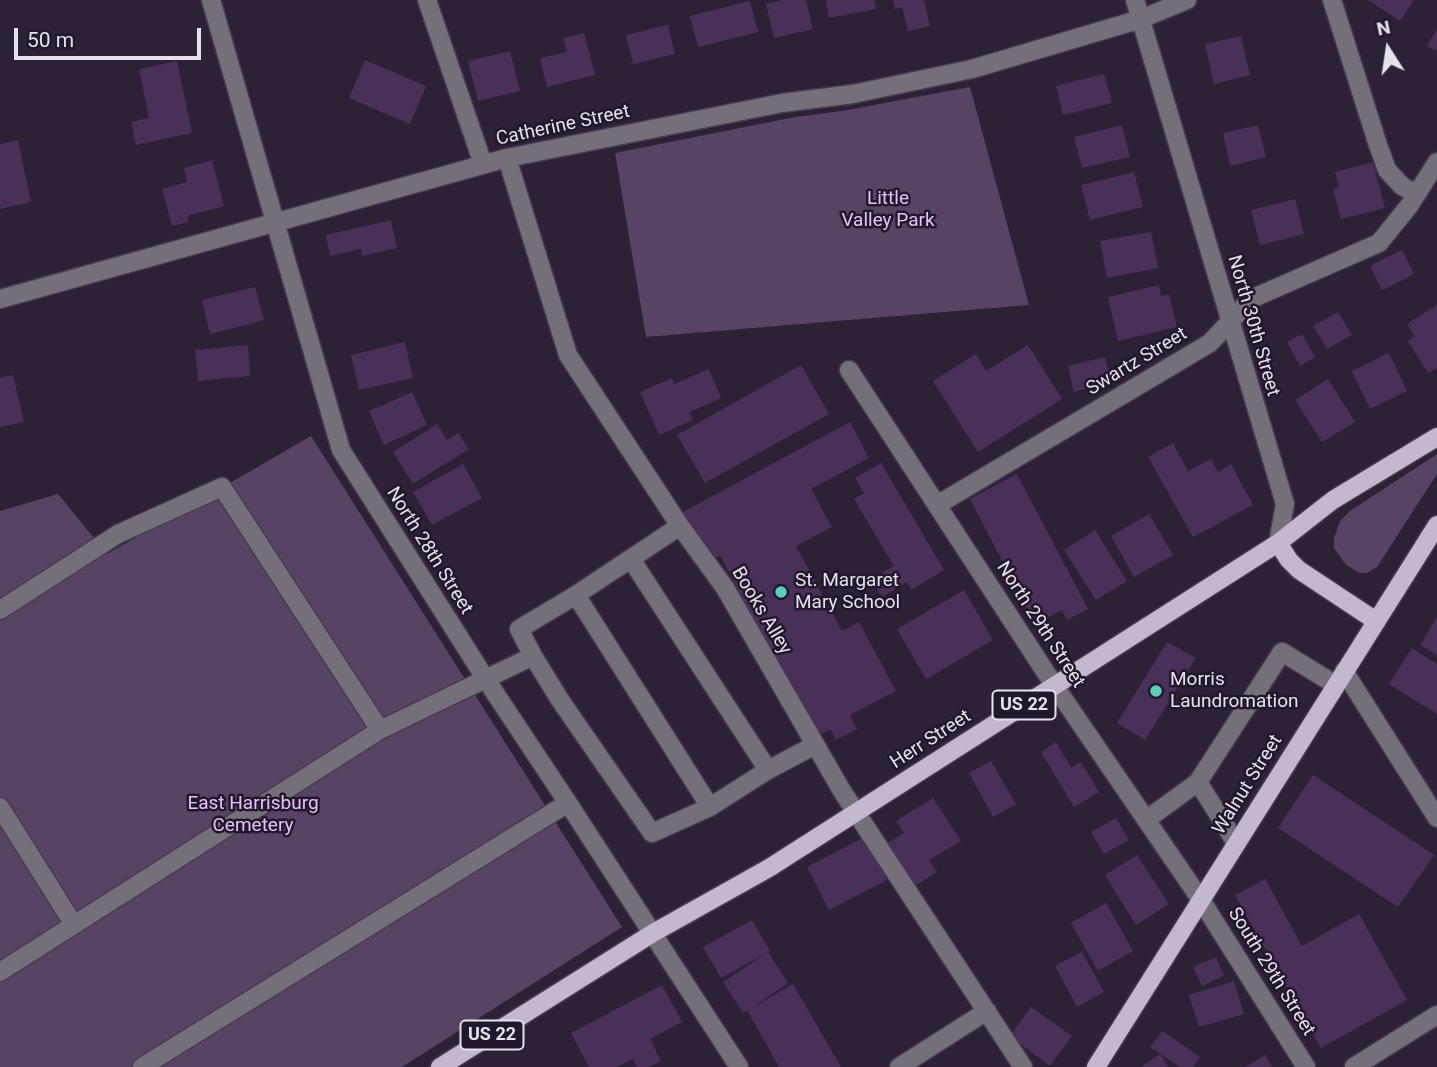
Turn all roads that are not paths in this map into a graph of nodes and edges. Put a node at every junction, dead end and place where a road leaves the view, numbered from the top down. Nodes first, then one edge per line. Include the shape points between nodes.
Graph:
1 (211, 0) edge
2 (427, 0) edge
3 (1135, 0) edge
4 (1187, 0) edge
5 (1332, 0) edge
6 (1141, 19) junction
7 (507, 158) junction
8 (1437, 162) edge
9 (483, 164) junction
10 (1416, 194) junction
11 (273, 223) junction
12 (0, 299) edge
13 (1230, 320) junction
14 (849, 370) dead end
15 (1437, 437) edge
16 (937, 506) junction
17 (1437, 525) edge
18 (680, 526) junction
19 (1278, 543) junction
20 (631, 559) junction
21 (576, 595) junction
22 (0, 610) edge
23 (1376, 621) junction
24 (533, 656) junction
25 (485, 678) junction
26 (1340, 678) junction
27 (1054, 685) junction
28 (380, 730) junction
29 (816, 745) junction
30 (768, 770) junction
31 (1198, 782) junction
32 (568, 803) junction
33 (0, 807) edge
34 (710, 807) junction
35 (856, 812) junction
36 (1437, 818) edge
37 (1146, 820) junction
38 (1236, 843) junction
39 (1201, 900) junction
40 (74, 925) junction
41 (653, 933) junction
42 (0, 972) edge
43 (987, 1012) junction
44 (1437, 1014) edge
45 (450, 1064) edge
46 (142, 1067) edge
47 (739, 1067) edge
48 (899, 1067) edge
49 (1023, 1067) edge
50 (1096, 1067) edge
51 (1306, 1067) edge
52 (1354, 1067) edge

1 - 11 street, North 28th Street
2 - 9 street
3 - 6 street, North 30th Street
4 - 6 street, Catherine Street
5 - 10 street via 1387,170
6 - 7 street, Catherine Street via 972,69
6 - 13 street, North 30th Street
7 - 9 street, Catherine Street
7 - 18 street, Books Alley via 568,355
8 - 10 street, Swartz Street
9 - 11 street, Catherine Street
10 - 13 street, Swartz Street via 1379,243 1251,299
11 - 12 street, Catherine Street
11 - 25 street, North 28th Street via 341,450
13 - 16 street, Swartz Street via 1210,343
13 - 19 street, North 30th Street via 1284,504
14 - 16 street, North 29th Street
15 - 19 main road, Herr Street / US 22 via 1333,500
16 - 27 street, North 29th Street
17 - 23 main road, Walnut Street
18 - 20 street
18 - 29 street, Books Alley via 725,588
19 - 23 main road via 1300,570
19 - 27 main road, Herr Street / US 22
20 - 21 street
20 - 30 street
21 - 24 street via 519,629
21 - 34 street
22 - 28 street via 118,534 222,488
23 - 26 main road, Walnut Street
24 - 25 street
24 - 34 street via 652,833
25 - 28 street
25 - 32 street, North 28th Street
26 - 31 street via 1282,652
26 - 36 street
26 - 38 main road, Walnut Street
27 - 35 main road, Herr Street / US 22
27 - 37 street, North 29th Street
28 - 40 street
29 - 30 street
29 - 35 street, Books Alley
30 - 34 street
31 - 37 street
31 - 38 street
32 - 41 street, North 28th Street
32 - 46 street
33 - 40 street
35 - 41 main road, Herr Street / US 22 via 769,868
35 - 43 street, Books Alley
37 - 39 street, North 29th Street
38 - 39 main road, Walnut Street
39 - 50 main road, Walnut Street
39 - 51 street, South 29th Street
40 - 42 street
41 - 45 main road, Herr Street / US 22
41 - 47 street, North 28th Street
43 - 48 street
43 - 49 street, Books Alley
44 - 52 street

